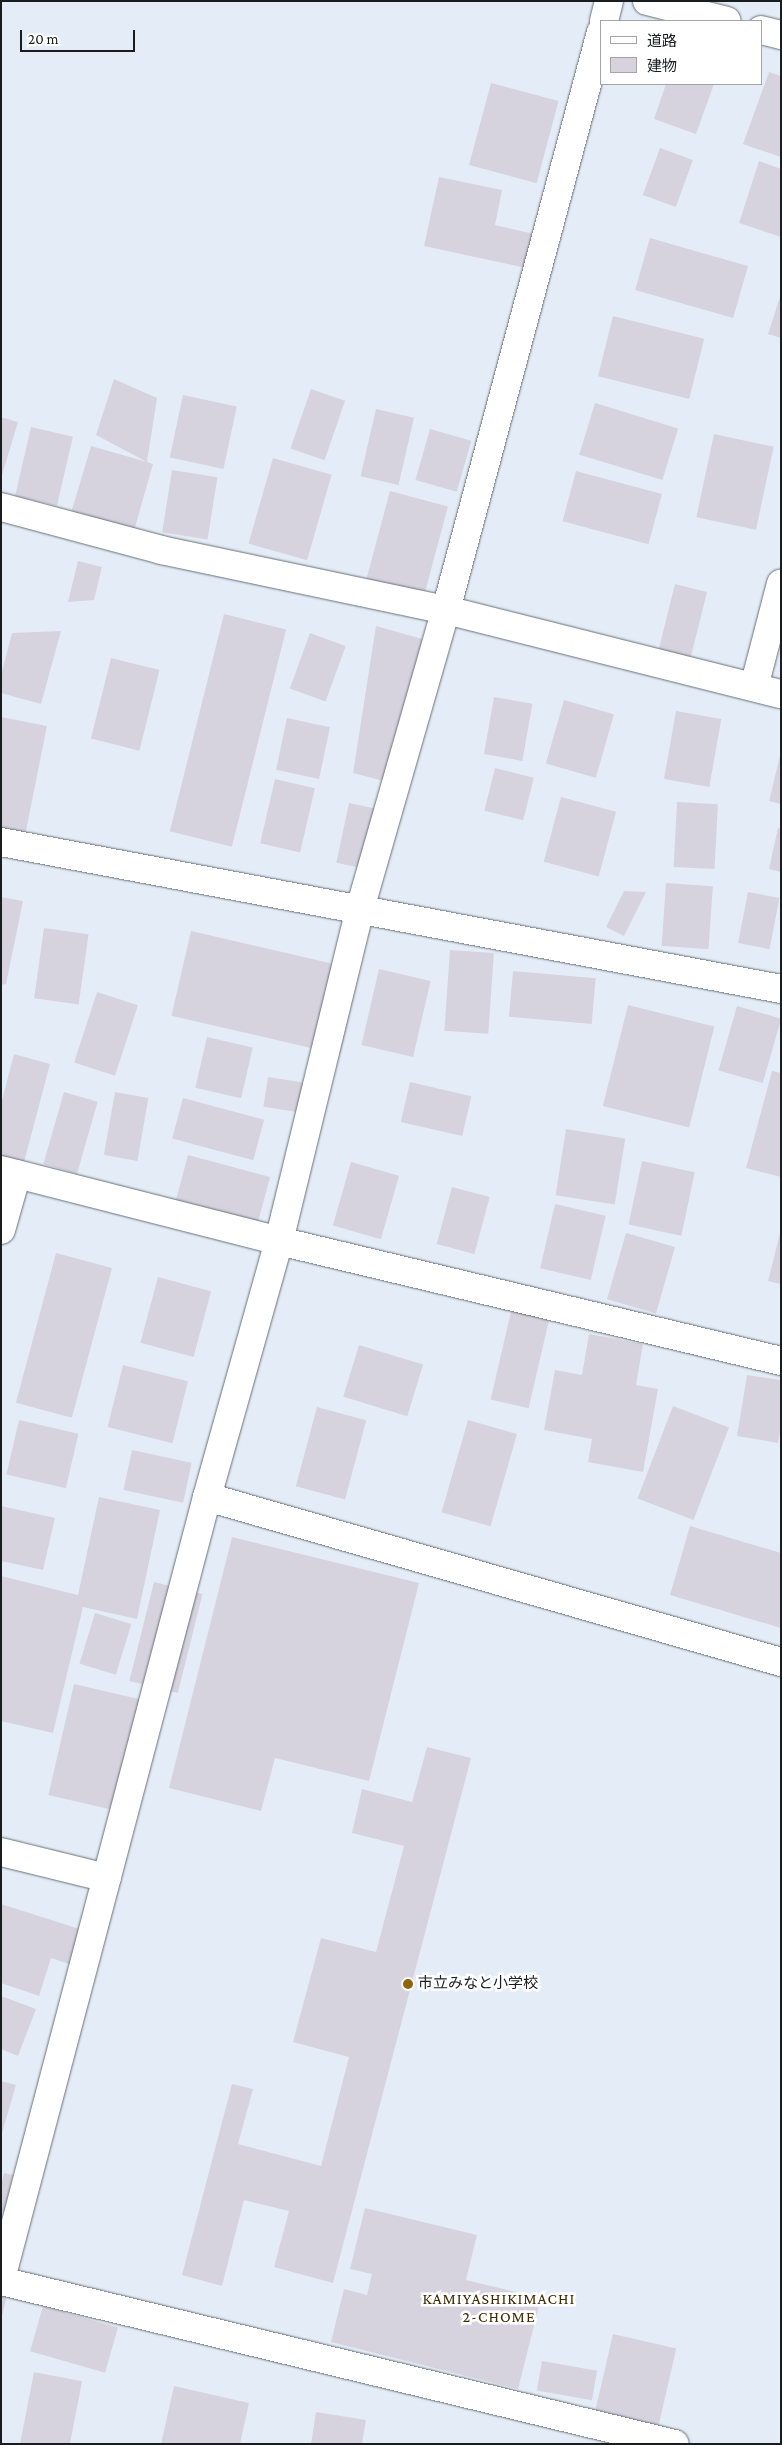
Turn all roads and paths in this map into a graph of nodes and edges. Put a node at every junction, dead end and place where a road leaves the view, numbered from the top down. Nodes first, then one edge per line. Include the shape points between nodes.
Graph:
1 (609, 1) edge
2 (647, 1) edge
3 (604, 20) edge
4 (723, 20) edge
5 (762, 30) edge
6 (781, 35) edge
7 (600, 36) edge
8 (1, 507) edge
9 (781, 583) edge
10 (446, 610) junction
11 (754, 687) junction
12 (781, 694) edge
13 (1, 842) edge
14 (360, 909) junction
15 (781, 989) edge
16 (9, 1172) edge
17 (1, 1230) edge
18 (279, 1241) junction
19 (781, 1361) edge
20 (207, 1497) junction
21 (781, 1662) edge
22 (1, 1852) edge
23 (107, 1878) junction
24 (1, 2280) edge
25 (675, 2444) edge

1 - 3 street
2 - 4 street
5 - 6 street
7 - 10 street
8 - 10 street via 161,550
9 - 11 street
10 - 11 street
10 - 14 street
11 - 12 street
13 - 14 street
14 - 15 street
14 - 18 street
16 - 17 street
16 - 18 street
18 - 19 street
18 - 20 street
20 - 21 street
20 - 23 street
22 - 23 street
23 - 24 street
24 - 25 street

